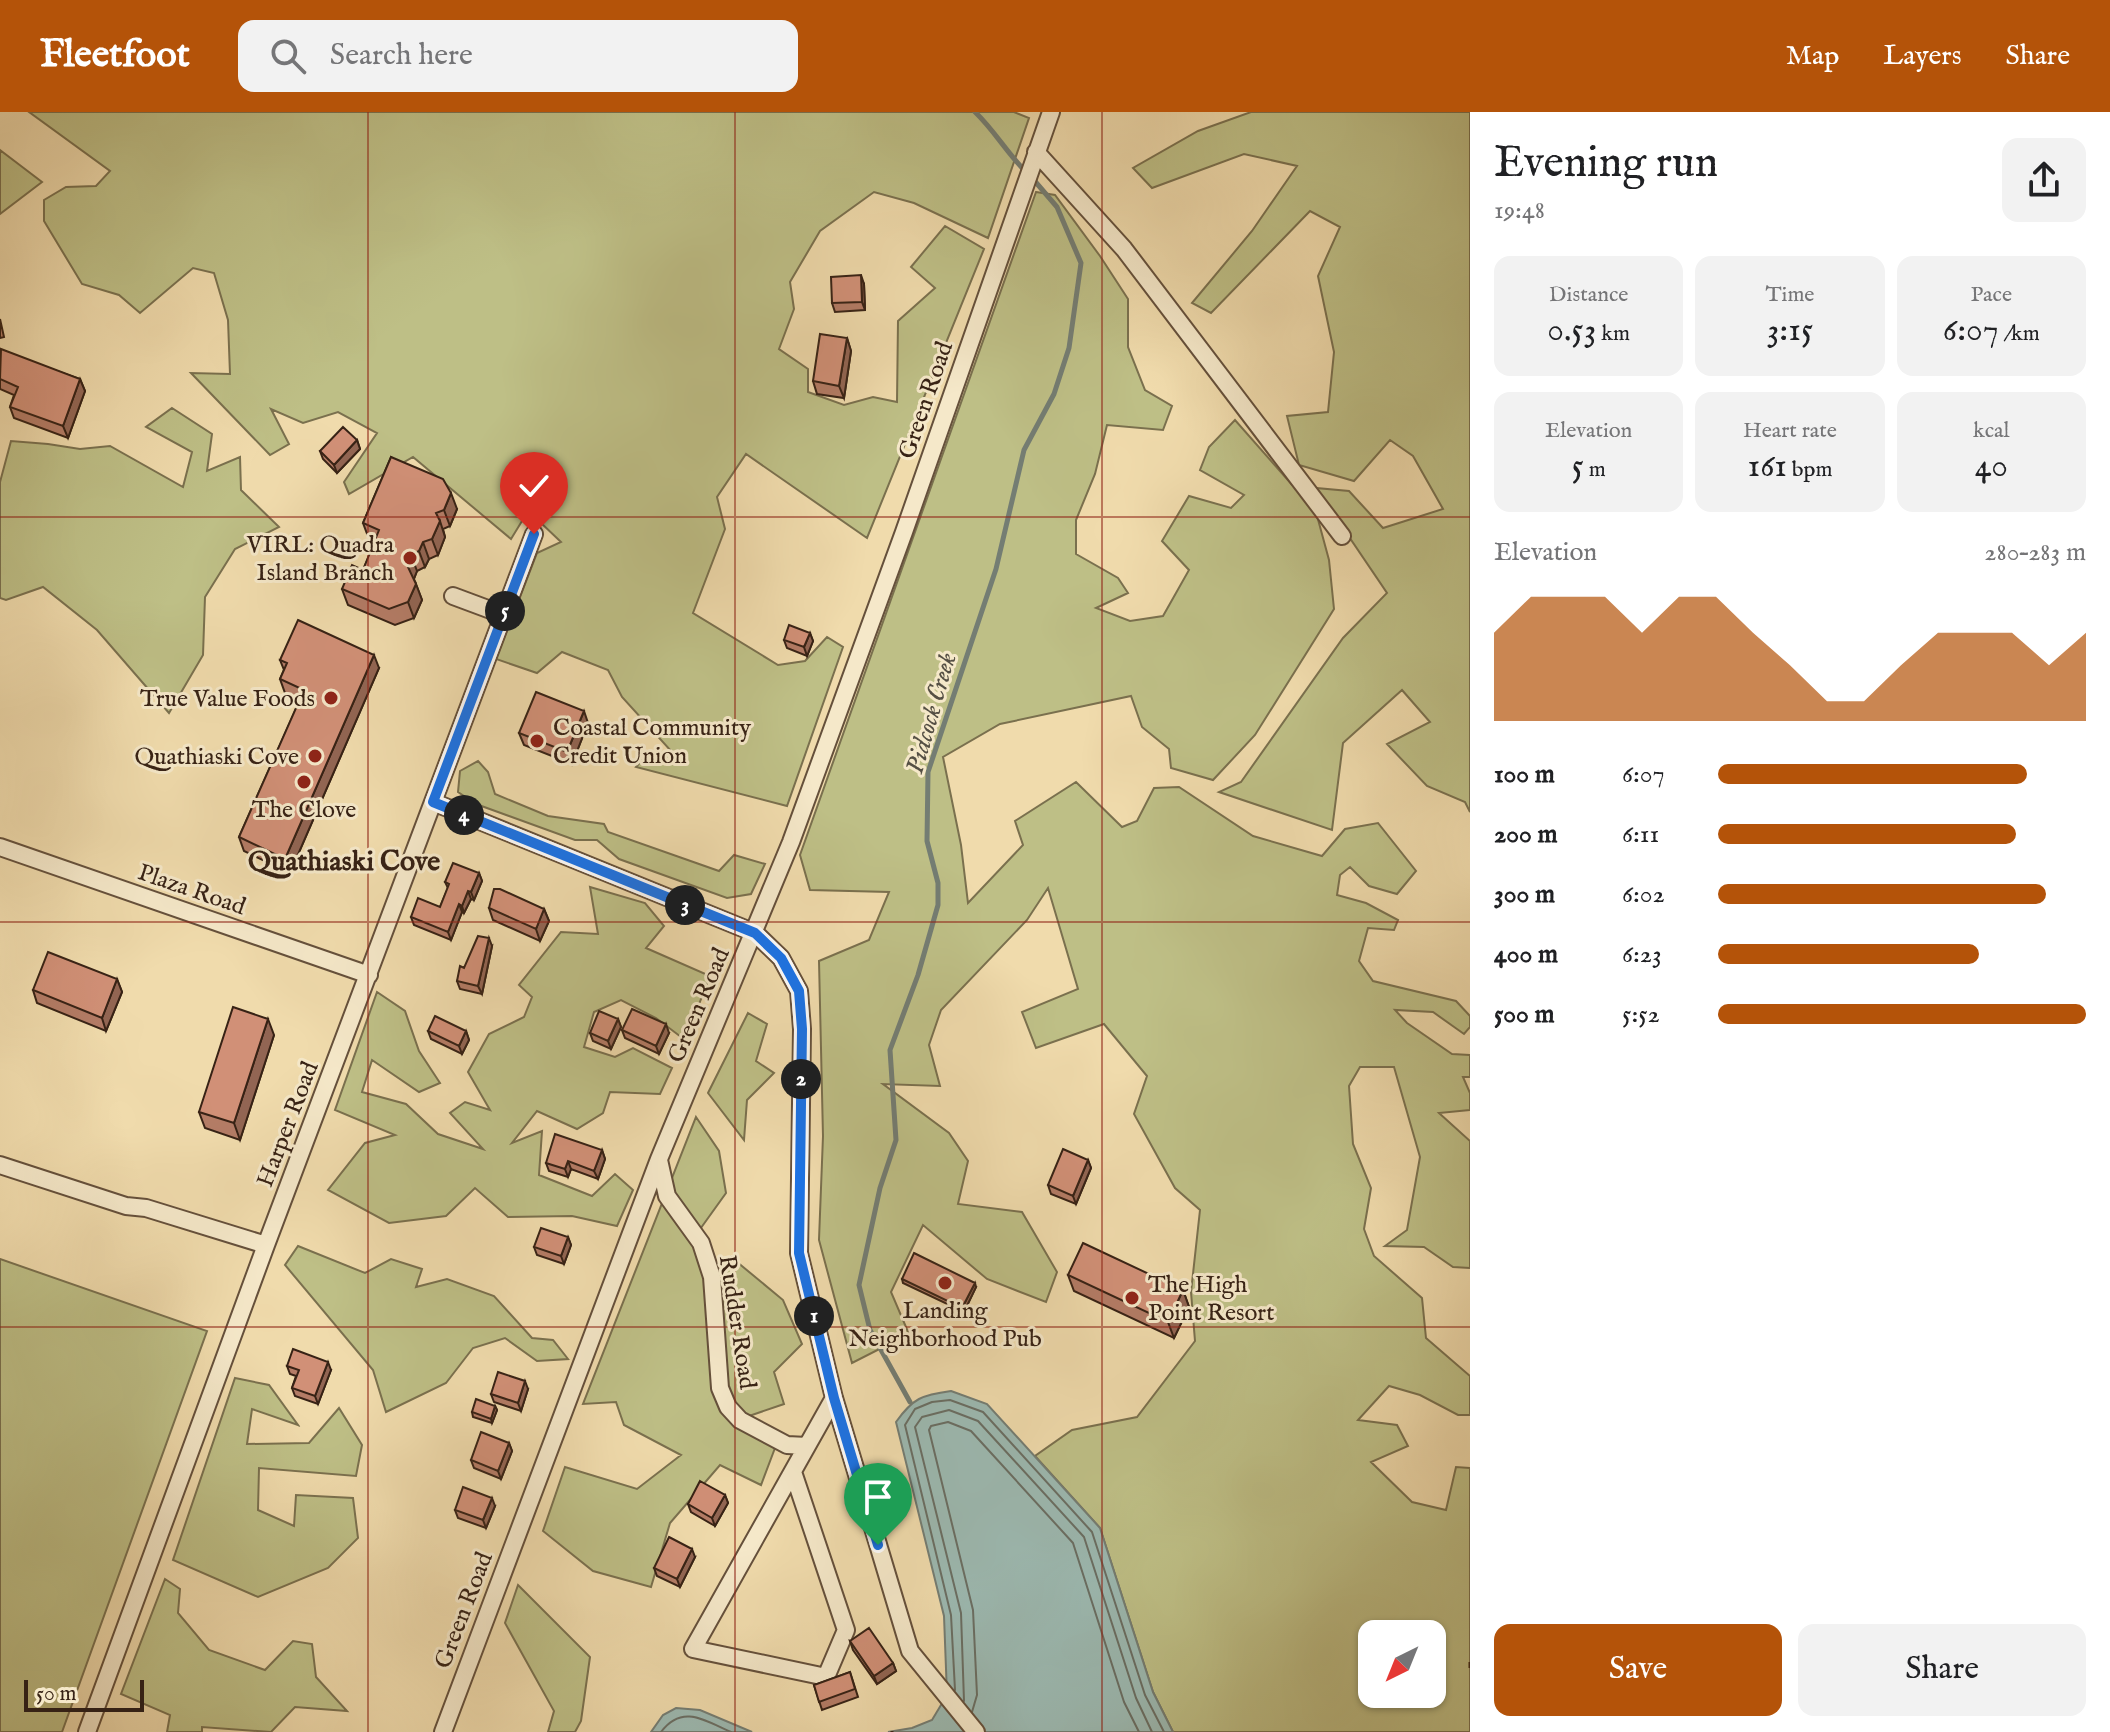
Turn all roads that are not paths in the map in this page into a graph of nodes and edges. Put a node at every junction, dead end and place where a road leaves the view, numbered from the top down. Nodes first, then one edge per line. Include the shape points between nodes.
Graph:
1 (1051, 112) edge
2 (1036, 152) junction
3 (534, 534) dead end
4 (1342, 536) dead end
5 (453, 596) dead end
6 (504, 615) junction
7 (433, 802) junction
8 (0, 847) edge
9 (755, 933) junction
10 (369, 975) junction
11 (659, 1159) junction
12 (0, 1165) edge
13 (266, 1245) junction
14 (834, 1398) junction
15 (807, 1446) junction
16 (793, 1472) junction
17 (87, 1732) edge
18 (443, 1732) edge
19 (976, 1732) edge

1 - 2 street, Green Road
2 - 4 street via 1124,249
2 - 9 street, Green Road via 899,547
3 - 6 street, Harper Road
5 - 6 street
6 - 7 street, Harper Road
7 - 9 street
7 - 10 street, Harper Road
8 - 10 street, Plaza Road
9 - 11 street, Green Road
9 - 14 street via 781,958 799,991 799,1253
10 - 13 street, Harper Road
11 - 15 street, Rudder Road via 667,1196 701,1243 712,1277 720,1388 728,1407 740,1420 787,1445
11 - 18 street, Green Road
12 - 13 street
13 - 17 street, Harper Road
14 - 15 street
14 - 19 street via 910,1651
15 - 16 street
16 - 16 street via 693,1649 826,1677 846,1630

